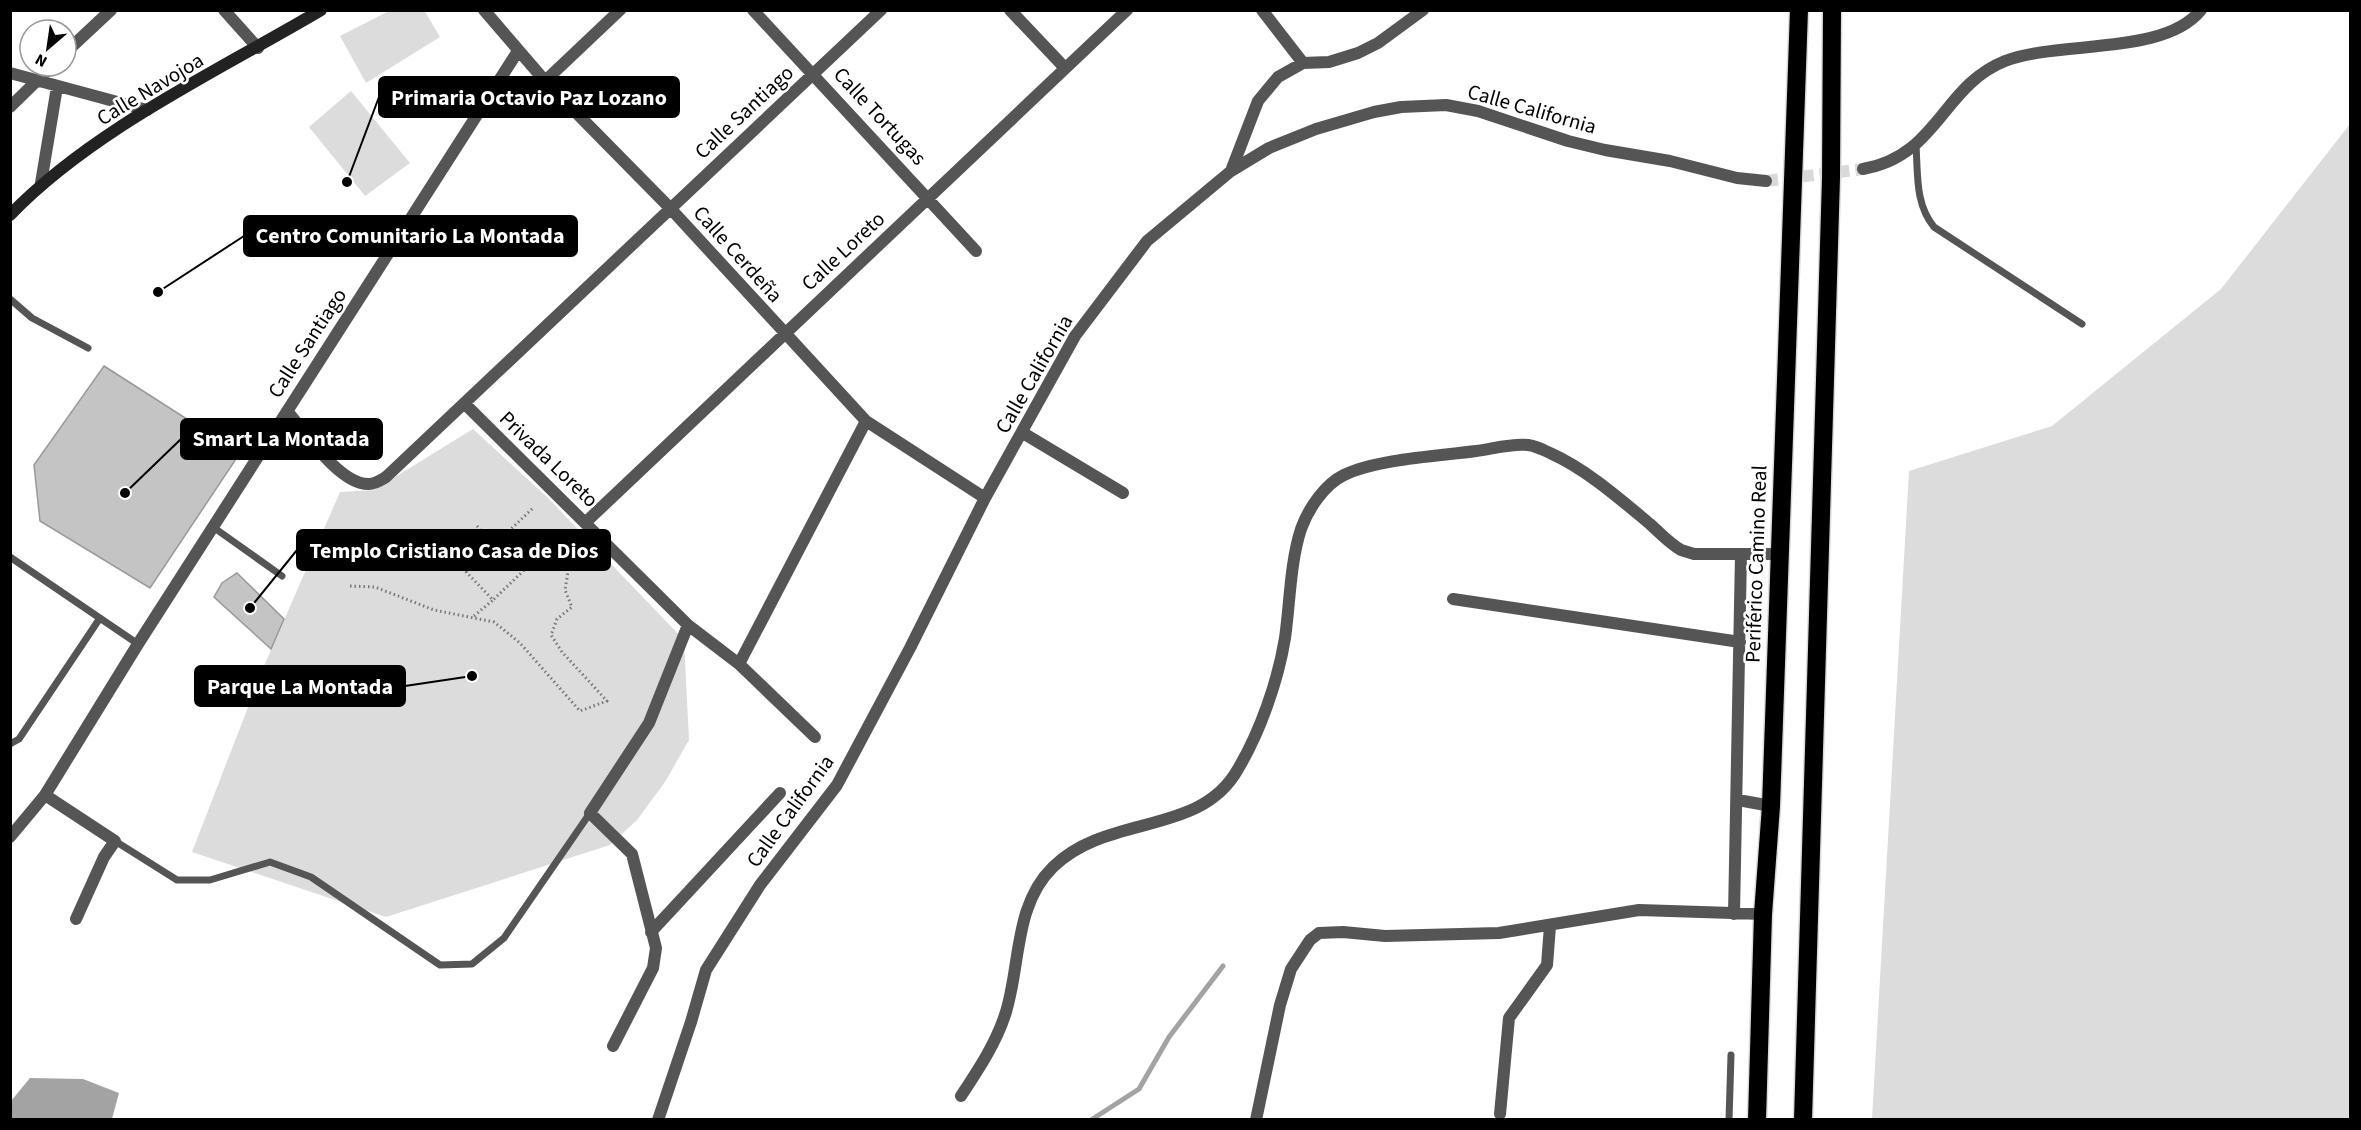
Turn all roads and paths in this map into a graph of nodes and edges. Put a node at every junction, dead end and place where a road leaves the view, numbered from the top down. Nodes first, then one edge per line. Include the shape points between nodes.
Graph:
1 (111, 10) edge
2 (224, 10) edge
3 (321, 10) edge
4 (484, 10) edge
5 (620, 10) edge
6 (753, 10) edge
7 (880, 10) edge
8 (1010, 10) edge
9 (1127, 10) edge
10 (1262, 10) edge
11 (1423, 10) edge
12 (1799, 10) edge
13 (1832, 10) edge
14 (2201, 10) edge
15 (78, 41) edge
16 (258, 48) junction
17 (518, 51) junction
18 (1303, 63) junction
19 (1065, 68) junction
20 (10, 73) edge
21 (813, 74) junction
22 (41, 78) edge
23 (545, 81) junction
24 (37, 82) junction
25 (57, 87) junction
26 (10, 107) edge
27 (147, 110) junction
28 (1916, 146) junction
29 (1863, 169) tunnel mouth
30 (1231, 171) junction
31 (1766, 181) tunnel mouth
32 (41, 183) junction
33 (928, 197) junction
34 (670, 208) junction
35 (10, 215) edge
36 (976, 251) dead end
37 (10, 299) edge
38 (2082, 324) dead end
39 (783, 334) junction
40 (88, 348) dead end
41 (465, 404) junction
42 (287, 411) junction
43 (866, 421) junction
44 (1023, 433) junction
45 (1123, 493) dead end
46 (985, 498) junction
47 (532, 508) dead end
48 (583, 519) junction
49 (477, 526) dead end
50 (213, 527) junction
51 (495, 544) junction
52 (447, 552) dead end
53 (1741, 554) junction
54 (1779, 554) junction
55 (10, 557) edge
56 (466, 572) junction
57 (568, 572) dead end
58 (282, 576) dead end
59 (350, 586) dead end
60 (1453, 599) dead end
61 (493, 600) junction
62 (473, 617) junction
63 (100, 618) junction
64 (688, 625) junction
65 (1740, 642) junction
66 (138, 644) junction
67 (739, 664) junction
68 (815, 737) dead end
69 (10, 744) edge
70 (780, 793) dead end
71 (45, 795) junction
72 (1738, 800) junction
73 (1770, 806) junction
74 (590, 813) junction
75 (11, 837) edge
76 (115, 841) junction
77 (1734, 914) junction
78 (1763, 914) junction
79 (76, 920) dead end
80 (1550, 926) junction
81 (651, 932) junction
82 (613, 1046) dead end
83 (1731, 1055) dead end
84 (961, 1096) dead end
85 (1500, 1114) dead end
86 (658, 1119) edge
87 (1256, 1119) edge
88 (1729, 1119) edge
89 (1756, 1119) edge
90 (1803, 1119) edge

1 - 15 street
2 - 16 street
3 - 16 main road, Calle Navojoa
4 - 17 street, Calle Cerdeña
5 - 23 street
6 - 21 street, Calle Tortugas
7 - 21 street, Calle Santiago
8 - 19 street
9 - 19 street, Calle Loreto
10 - 18 street
11 - 18 street via 1358,53 1329,62
12 - 54 highway, Periférico Camino Real
13 - 90 highway via 1831,178
14 - 28 street via 2193,21 2168,34 2006,61 1974,80
16 - 27 main road, Calle Navojoa
17 - 23 street, Calle Cerdeña
17 - 42 street, Calle Santiago
18 - 30 street via 1278,77 1258,101
19 - 33 street, Calle Loreto
20 - 24 street
21 - 33 street, Calle Tortugas
21 - 34 street, Calle Santiago
22 - 24 street
23 - 34 street, Calle Cerdeña
24 - 25 street
24 - 26 street
25 - 27 street
25 - 32 street
27 - 32 main road, Calle Navojoa
28 - 29 street via 1883,165
28 - 38 lane via 1920,199 1934,228
30 - 31 street, Calle California via 1269,148 1316,129 1383,110 1446,105 1605,150
30 - 44 street, Calle California via 1147,241 1116,280 1075,336
32 - 35 main road, Calle Navojoa
33 - 36 street, Calle Tortugas
33 - 39 street, Calle Loreto
34 - 39 street, Calle Cerdeña
34 - 41 street, Calle Santiago
37 - 40 lane via 32,318
39 - 43 street, Calle Cerdeña
39 - 48 street, Calle Loreto
41 - 42 street, Calle Santiago via 386,477 369,484 341,474
41 - 48 street, Privada Loreto
42 - 50 street, Calle Santiago
43 - 46 street, Calle Cerdeña
43 - 67 street
44 - 45 street
44 - 46 street, Calle California
46 - 86 street, Calle California via 837,785 760,885 711,960
47 - 51 path
48 - 61 path
48 - 64 street, Privada Loreto
49 - 51 path
50 - 58 lane
50 - 66 street, Calle Santiago
51 - 56 path
52 - 56 path
53 - 54 street
53 - 65 street
53 - 84 street via 1694,554 1680,550 1585,474 1549,452 1528,445 1409,460 1344,475 1326,489 1302,528 1279,667 1239,768 1213,801 1195,810 1113,833 1075,849 1052,868 1032,899 1021,930 1005,1016 989,1053
54 - 73 highway, Periférico Camino Real
55 - 63 lane
56 - 61 path
57 - 62 path via 565,590 572,607 557,619 551,635 607,701 580,711 520,643 494,621
59 - 62 path via 375,587 434,610
60 - 65 street
61 - 62 path
63 - 66 lane
63 - 69 lane via 19,739
64 - 67 street, Privada Loreto
64 - 74 street via 649,723
65 - 72 street
66 - 71 street, Calle Santiago
67 - 68 street, Privada Loreto
70 - 81 street
71 - 75 street, Calle Santiago
71 - 76 street
72 - 73 street
72 - 77 street
73 - 78 highway, Periférico Camino Real
74 - 76 lane via 504,938 472,964 440,965 311,877 270,862 210,880 177,880
74 - 81 street via 632,854
76 - 79 street
77 - 78 street
77 - 80 street via 1639,910
78 - 89 highway, Periférico Camino Real
80 - 85 street via 1547,965 1509,1018
80 - 87 street via 1440,935 1319,933 1310,939 1291,969
81 - 82 street via 656,948 653,968
83 - 88 lane

